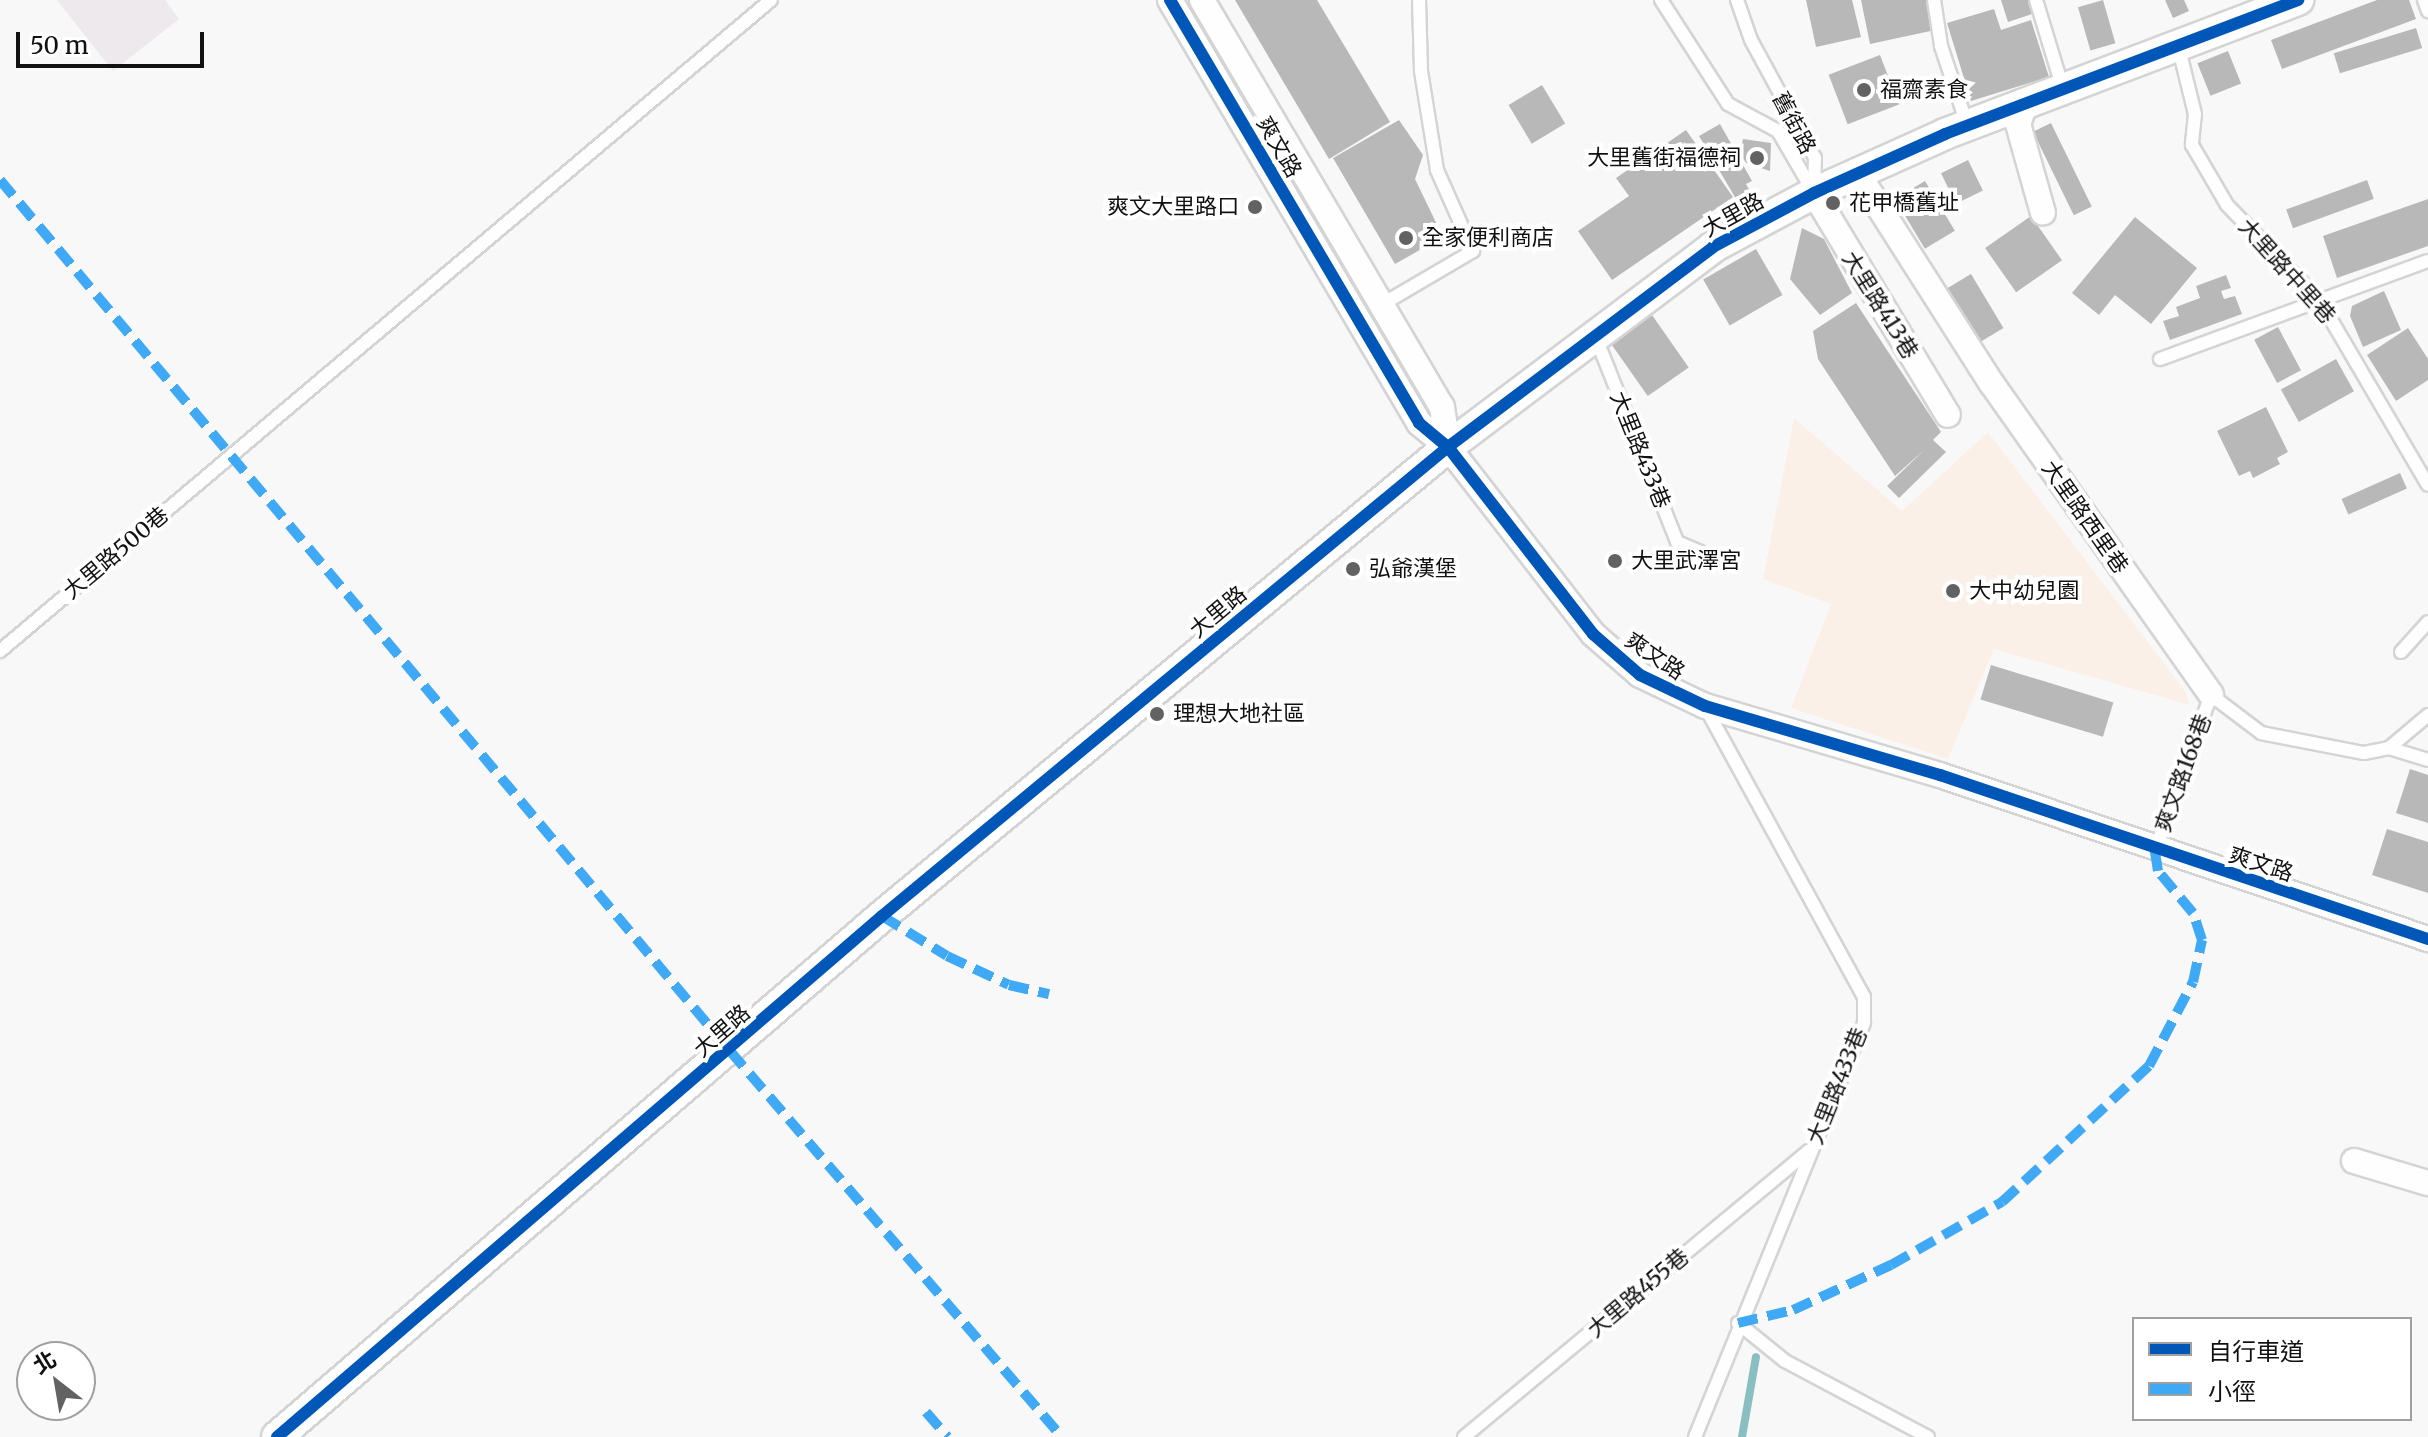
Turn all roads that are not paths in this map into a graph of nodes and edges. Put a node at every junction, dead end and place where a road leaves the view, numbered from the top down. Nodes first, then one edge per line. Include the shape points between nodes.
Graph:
1 (771, 0) edge
2 (1170, 0) edge
3 (1202, 0) edge
4 (1419, 0) edge
5 (1661, 0) edge
6 (1737, 0) edge
7 (1934, 0) edge
8 (2036, 0) edge
9 (2298, 0) edge
10 (2424, 0) edge
11 (2244, 10) edge
12 (2428, 11) edge
13 (2179, 49) junction
14 (2064, 90) junction
15 (2025, 105) junction
16 (1967, 126) junction
17 (1858, 174) junction
18 (1814, 193) junction
19 (2043, 213) dead end
20 (2428, 261) edge
21 (2320, 301) junction
22 (1381, 305) junction
23 (1595, 335) junction
24 (2160, 359) dead end
25 (1948, 415) dead end
26 (1448, 447) junction
27 (2428, 485) edge
28 (1700, 552) dead end
29 (2428, 622) edge
30 (0, 651) edge
31 (2401, 652) dead end
32 (2211, 695) junction
33 (1705, 706) junction
34 (2428, 715) edge
35 (2389, 748) junction
36 (2428, 760) edge
37 (2155, 851) junction
38 (2428, 939) edge
39 (1812, 1149) junction
40 (2354, 1161) dead end
41 (2428, 1183) edge
42 (1738, 1323) junction
43 (277, 1437) edge
44 (1464, 1437) edge
45 (1695, 1437) edge
46 (1928, 1437) edge

1 - 30 lane, 大里路500巷
2 - 26 street, 爽文路 via 1419,423
3 - 22 street, 爽文路
4 - 22 lane via 1421,71 1437,170 1473,251
5 - 18 lane, 舊街路 via 1728,104 1778,131
6 - 18 lane, 舊街路 via 1751,40 1815,158
7 - 16 lane via 1941,46
8 - 14 lane
9 - 11 street, 大里路
10 - 12 lane
11 - 13 street, 大里路
13 - 14 street, 大里路
13 - 21 lane, 大里路中里巷 via 2195,114 2192,145 2227,205
14 - 15 street, 大里路
15 - 16 street, 大里路
15 - 19 street via 2018,124
16 - 17 street, 大里路
17 - 18 street, 大里路
17 - 32 street, 大里路西里巷 via 1992,384
18 - 23 street, 大里路 via 1713,247
18 - 25 street, 大里路413巷
20 - 21 lane
21 - 24 lane
21 - 27 lane, 大里路中里巷
22 - 26 street, 爽文路 via 1442,407
23 - 26 street, 大里路
23 - 28 lane, 大里路433巷 via 1677,542
26 - 33 street, 爽文路 via 1593,634 1640,675
26 - 43 street, 大里路 via 882,916
29 - 31 lane
32 - 35 lane, 大里路西里巷 via 2261,733 2364,753
32 - 37 lane, 爽文路168巷
33 - 37 street, 爽文路 via 1940,775
33 - 39 lane, 大里路433巷 via 1864,997 1864,1022
34 - 35 lane
35 - 36 lane
37 - 38 street, 爽文路
39 - 42 lane, 大里路433巷
39 - 44 lane, 大里路455巷
40 - 41 street
42 - 45 lane, 大里路433巷
42 - 46 lane via 1785,1361

